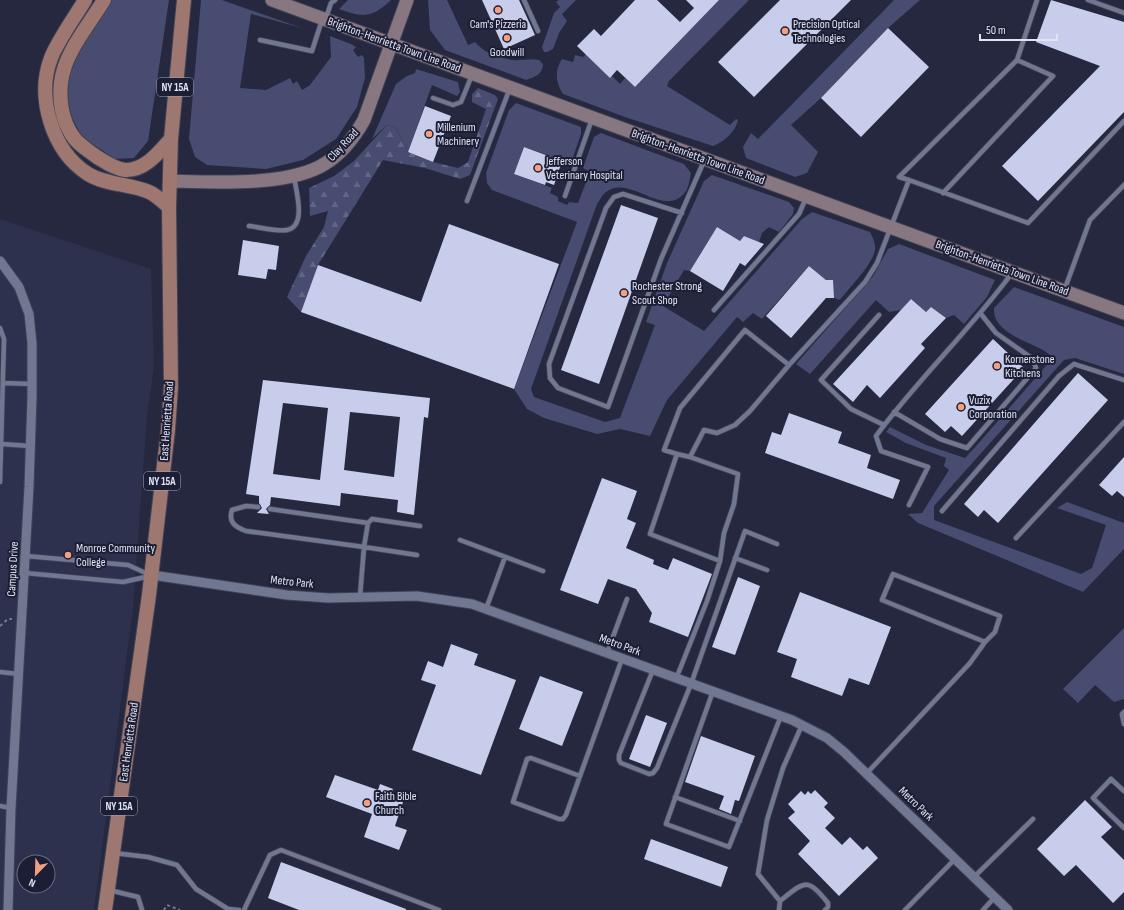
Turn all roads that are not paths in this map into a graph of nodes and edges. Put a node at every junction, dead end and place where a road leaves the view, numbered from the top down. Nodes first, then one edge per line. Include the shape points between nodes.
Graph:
1 (85, 0) edge
2 (104, 0) edge
3 (184, 0) edge
4 (272, 0) edge
5 (334, 0) edge
6 (407, 0) edge
7 (524, 0) edge
8 (1037, 0) edge
9 (1088, 0) edge
10 (1124, 13) edge
11 (324, 19) junction
12 (538, 31) dead end
13 (260, 40) dead end
14 (391, 44) junction
15 (1017, 60) junction
16 (472, 74) junction
17 (510, 88) junction
18 (433, 98) dead end
19 (593, 118) junction
20 (1124, 121) edge
21 (171, 139) junction
22 (704, 159) junction
23 (294, 175) junction
24 (909, 180) junction
25 (170, 181) junction
26 (1124, 185) edge
27 (943, 193) junction
28 (565, 196) dead end
29 (807, 197) junction
30 (467, 201) dead end
31 (169, 206) junction
32 (682, 213) junction
33 (250, 226) dead end
34 (891, 228) junction
35 (0, 261) edge
36 (1013, 272) junction
37 (1064, 291) junction
38 (714, 310) dead end
39 (1124, 313) edge
40 (981, 314) junction
41 (880, 315) dead end
42 (0, 328) edge
43 (789, 365) junction
44 (1124, 380) edge
45 (3, 383) junction
46 (32, 384) junction
47 (894, 412) junction
48 (1124, 422) edge
49 (884, 424) junction
50 (2, 444) junction
51 (30, 446) junction
52 (677, 454) junction
53 (690, 457) junction
54 (0, 482) edge
55 (909, 505) dead end
56 (258, 508) dead end
57 (270, 509) dead end
58 (942, 511) dead end
59 (368, 523) junction
60 (420, 526) dead end
61 (1016, 538) dead end
62 (460, 540) dead end
63 (777, 544) dead end
64 (364, 547) junction
65 (417, 555) dead end
66 (26, 556) junction
67 (505, 557) junction
68 (735, 558) junction
69 (720, 561) junction
70 (767, 570) dead end
71 (543, 571) dead end
72 (24, 574) junction
73 (152, 575) junction
74 (360, 596) junction
75 (626, 599) dead end
76 (486, 609) junction
77 (985, 642) junction
78 (607, 653) junction
79 (622, 659) junction
80 (653, 670) junction
81 (0, 672) edge
82 (19, 674) junction
83 (676, 678) junction
84 (691, 684) junction
85 (713, 692) junction
86 (1124, 712) edge
87 (781, 716) junction
88 (1124, 724) edge
89 (802, 725) junction
90 (867, 773) junction
91 (580, 776) junction
92 (1124, 791) edge
93 (675, 797) junction
94 (0, 806) edge
95 (11, 808) junction
96 (1033, 818) dead end
97 (740, 821) junction
98 (1124, 828) edge
99 (113, 853) junction
100 (955, 858) junction
101 (974, 877) junction
102 (107, 889) junction
103 (995, 898) junction
104 (780, 901) junction
105 (8, 910) edge
106 (105, 910) edge
107 (142, 910) edge
108 (239, 910) edge
109 (244, 910) edge
110 (439, 910) edge
111 (779, 910) edge
112 (825, 910) edge
113 (905, 910) edge
114 (983, 910) edge
115 (1008, 910) edge

1 - 31 main road via 51,58 46,104 52,127 66,154 88,174 104,181 150,193
2 - 21 main road via 65,64 61,81 60,98 63,114 72,136 107,164 124,170 153,159
3 - 21 main road, East Henrietta Road / NY 15A
4 - 11 street, Brighton-Henrietta Town Line Road via 298,7
5 - 11 lane
6 - 14 street, Clay Road
7 - 12 lane
8 - 15 lane
9 - 10 lane
11 - 13 lane via 312,51
11 - 14 street, Brighton-Henrietta Town Line Road
14 - 16 street, Brighton-Henrietta Town Line Road
14 - 23 street, Clay Road via 364,120 354,137 327,163 311,171
15 - 24 lane via 899,177
15 - 27 lane via 1053,76
16 - 17 street, Brighton-Henrietta Town Line Road
16 - 18 lane via 461,102 453,105
17 - 19 street, Brighton-Henrietta Town Line Road
17 - 30 lane
19 - 22 street, Brighton-Henrietta Town Line Road
19 - 28 lane
20 - 27 lane via 1028,223
21 - 25 main road, East Henrietta Road / NY 15A
22 - 29 street, Brighton-Henrietta Town Line Road
22 - 32 lane
23 - 25 street, Clay Road via 274,179
23 - 33 lane via 298,208 295,227 286,230
24 - 27 lane
24 - 34 lane
25 - 31 main road, East Henrietta Road / NY 15A
26 - 37 lane via 1090,220
29 - 34 street, Brighton-Henrietta Town Line Road
29 - 38 lane via 799,214
31 - 73 main road, East Henrietta Road / NY 15A via 170,394
32 - 32 lane via 661,259 608,407 558,388 550,378 549,364 606,208 614,197 623,194
34 - 36 street, Brighton-Henrietta Town Line Road
34 - 43 lane via 877,263 865,282
35 - 46 street, Campus Drive via 19,287 28,314 32,343
36 - 37 street, Brighton-Henrietta Town Line Road
36 - 40 lane
37 - 39 street, Brighton-Henrietta Town Line Road
40 - 47 lane
40 - 47 lane via 996,333 1033,359 1036,368 967,448 940,439
41 - 49 lane via 821,380 850,409
42 - 45 lane via 4,339
43 - 52 lane via 745,330 680,408 664,450
43 - 53 lane via 735,425 717,433 704,430
44 - 58 lane via 1074,364 1059,376
45 - 46 lane
45 - 50 lane
46 - 51 street, Campus Drive
47 - 49 lane
48 - 61 lane
49 - 55 lane via 876,436 881,451 928,468
50 - 51 lane
50 - 54 lane
51 - 66 street, Campus Drive
52 - 53 lane
52 - 69 lane via 650,534
53 - 69 lane via 738,474 734,504 724,533
56 - 64 lane via 246,506 232,510 232,523 246,531
57 - 59 lane
59 - 60 lane via 372,519
59 - 64 lane
62 - 67 lane
63 - 68 lane via 745,531
64 - 65 lane
64 - 74 lane
66 - 72 street, Campus Drive
66 - 73 lane via 128,565
67 - 71 lane
67 - 76 lane
68 - 70 lane
68 - 84 lane
69 - 83 lane
72 - 73 lane via 123,582
72 - 82 street, Campus Drive
73 - 74 street, Metro Park via 287,595 328,598
73 - 99 main road, East Henrietta Road / NY 15A
74 - 76 street, Metro Park via 417,596 472,604
75 - 78 lane
76 - 78 street, Metro Park
77 - 77 lane via 882,600 893,574 1000,616 995,632
77 - 90 lane via 970,663
78 - 79 street, Metro Park
79 - 80 street, Metro Park
79 - 91 lane
80 - 83 street, Metro Park
80 - 84 lane via 619,754 621,763 649,774 657,768
81 - 82 lane
82 - 95 street, Campus Drive
83 - 84 street, Metro Park
84 - 85 street, Metro Park
85 - 87 street, Metro Park
85 - 93 lane
86 - 88 lane
87 - 89 street, Metro Park
87 - 97 lane
89 - 90 street, Metro Park via 827,738
89 - 104 lane via 783,768 768,820 758,874
90 - 100 street, Metro Park
91 - 91 lane via 563,819 513,802 527,759 531,758
92 - 98 lane via 1111,779 1093,798
93 - 97 lane
93 - 97 lane via 666,824 729,847
94 - 95 lane
95 - 105 street, Campus Drive
96 - 101 lane
99 - 102 main road, East Henrietta Road / NY 15A
99 - 108 lane via 148,857 177,865 196,889 228,908
100 - 101 street, Metro Park
100 - 113 lane
101 - 103 street, Metro Park
102 - 106 main road, East Henrietta Road / NY 15A
102 - 107 lane via 138,897
103 - 114 lane
103 - 115 street, Metro Park
104 - 111 lane
104 - 112 lane via 800,885 814,886 828,903
109 - 110 lane via 270,855 281,850

